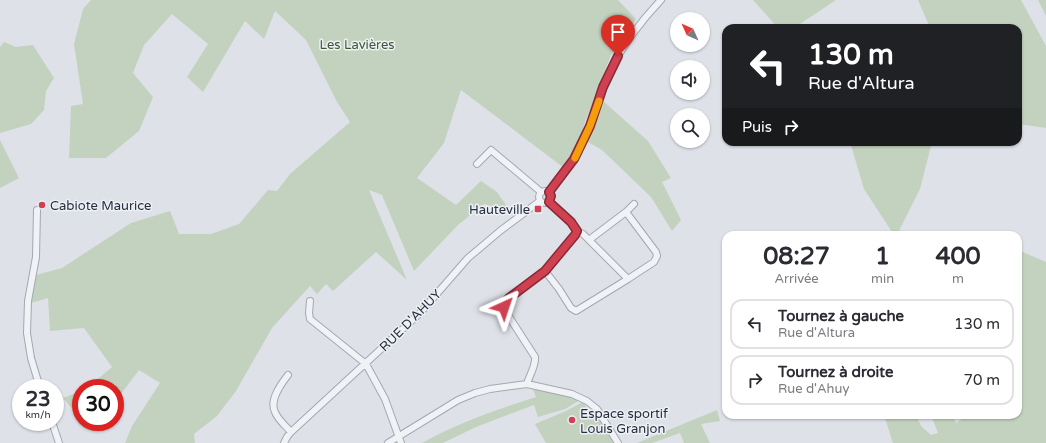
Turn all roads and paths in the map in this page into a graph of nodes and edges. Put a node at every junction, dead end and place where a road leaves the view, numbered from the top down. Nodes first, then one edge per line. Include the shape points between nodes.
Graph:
1 (661, 0) edge
2 (477, 164) dead end
3 (541, 192) junction
4 (549, 192) junction
5 (540, 202) junction
6 (549, 202) junction
7 (634, 204) dead end
8 (36, 210) dead end
9 (626, 212) junction
10 (577, 231) junction
11 (589, 240) junction
12 (545, 271) junction
13 (628, 278) junction
14 (310, 301) dead end
15 (366, 364) junction
16 (288, 375) dead end
17 (37, 379) edge
18 (527, 384) junction
19 (55, 431) edge
20 (292, 432) junction
21 (400, 440) edge
22 (58, 443) edge
23 (284, 443) edge
24 (388, 443) edge
25 (618, 443) edge

1 - 4 street via 624,46 603,87 590,126 574,159
2 - 3 street via 491,150
3 - 4 street
3 - 5 street via 538,196
4 - 6 street
5 - 6 street
5 - 15 street, RUE D'AHUY via 468,258 420,313
6 - 10 street
7 - 9 street
8 - 17 street via 36,257 28,302 27,333
9 - 11 street
9 - 13 street via 657,256 654,262
10 - 11 street
10 - 12 street
11 - 13 street
12 - 13 street via 571,308 576,311
12 - 18 street via 509,298 505,304 506,312 535,357
14 - 15 street via 310,319
15 - 20 street, RUE D'AHUY
15 - 21 street via 385,399
16 - 20 street via 275,396 274,410
18 - 21 street via 490,389 462,398
18 - 25 street via 572,394 587,401 596,409
19 - 22 street
20 - 23 street, RUE D'AHUY
21 - 24 street

